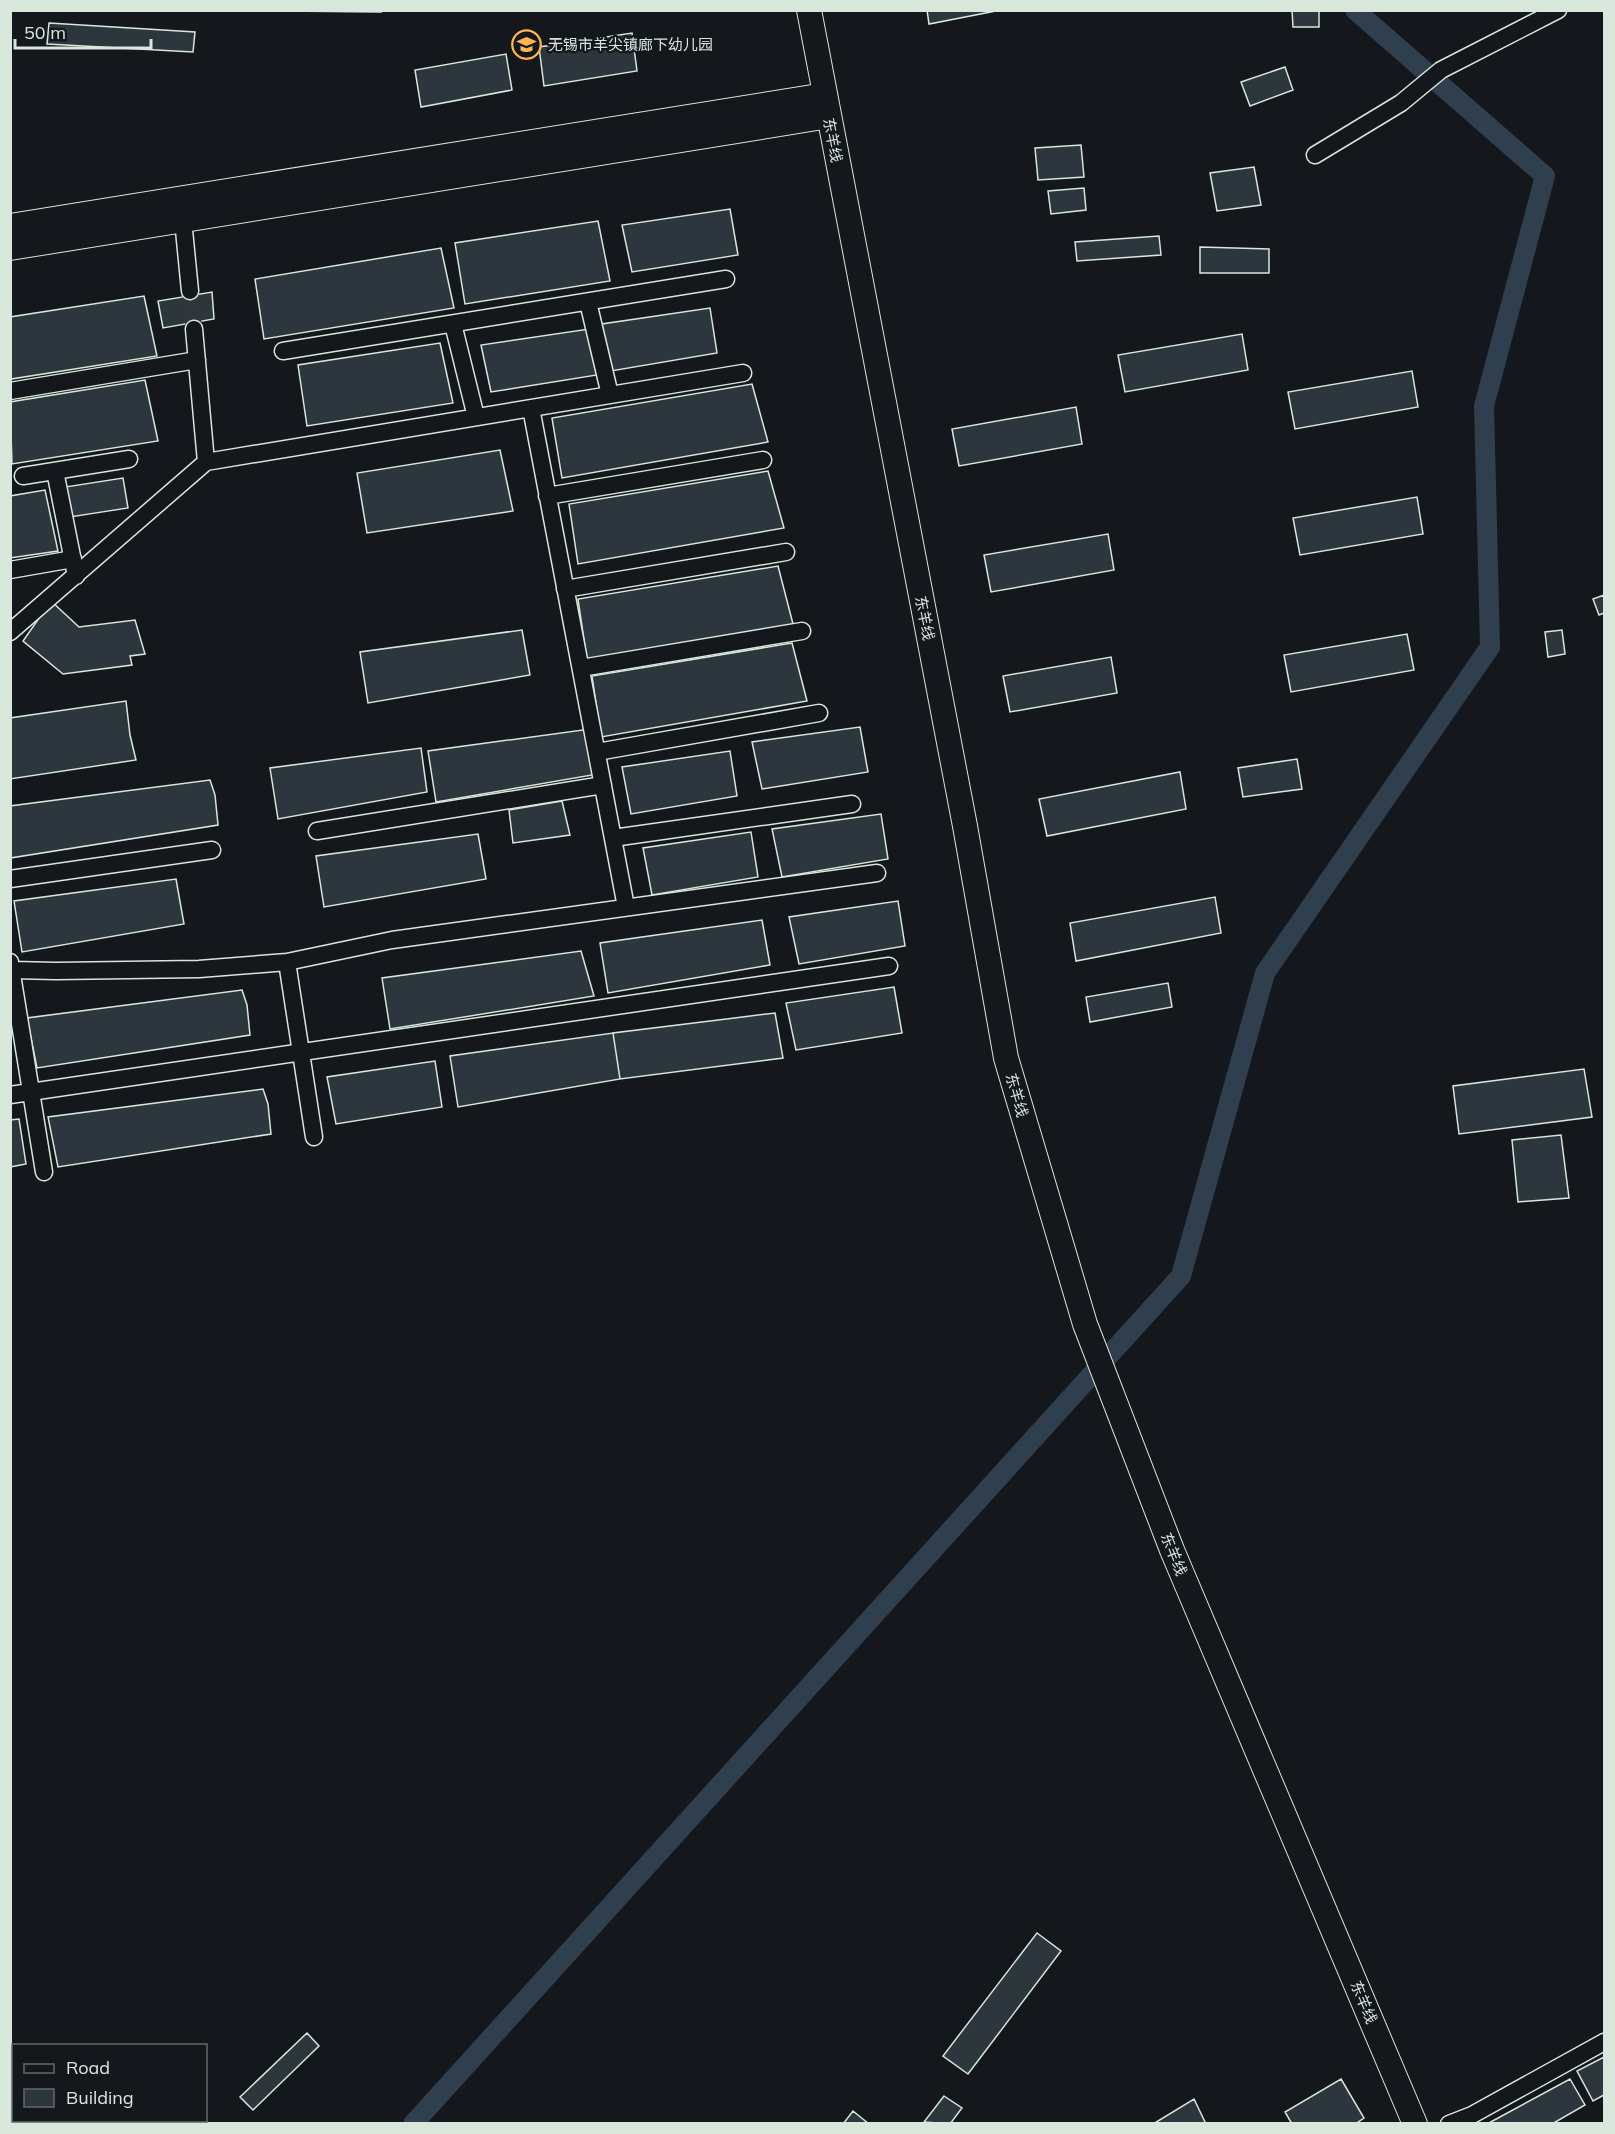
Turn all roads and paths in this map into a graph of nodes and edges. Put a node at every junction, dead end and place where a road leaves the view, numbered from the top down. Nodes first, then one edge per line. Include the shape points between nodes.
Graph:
1 (808, 10) edge
2 (1558, 10) edge
3 (827, 105) junction
4 (1315, 155) dead end
5 (183, 220) junction
6 (10, 226) edge
7 (10, 248) edge
8 (726, 279) dead end
9 (190, 291) tunnel mouth
10 (588, 302) junction
11 (453, 324) junction
12 (194, 328) tunnel mouth
13 (283, 351) dead end
14 (197, 360) junction
15 (744, 373) dead end
16 (10, 391) edge
17 (609, 395) junction
18 (531, 408) junction
19 (476, 417) junction
20 (129, 459) dead end
21 (763, 460) dead end
22 (207, 462) junction
23 (55, 471) junction
24 (24, 476) dead end
25 (548, 496) junction
26 (786, 552) dead end
27 (74, 568) junction
28 (10, 570) edge
29 (565, 589) junction
30 (802, 631) dead end
31 (10, 632) edge
32 (581, 668) junction
33 (819, 713) dead end
34 (597, 752) junction
35 (603, 784) junction
36 (852, 804) dead end
37 (317, 831) dead end
38 (613, 838) junction
39 (212, 850) dead end
40 (877, 873) dead end
41 (10, 879) edge
42 (626, 907) junction
43 (287, 962) junction
44 (11, 966) edge
45 (889, 966) dead end
46 (14, 1012) edge
47 (301, 1053) junction
48 (31, 1092) junction
49 (10, 1095) edge
50 (314, 1137) dead end
51 (44, 1172) dead end
52 (1605, 2042) edge
53 (1415, 2124) edge
54 (1449, 2124) edge

1 - 3 main road, 东羊线
2 - 4 street via 1441,70 1401,103
3 - 5 main road
3 - 6 main road
3 - 53 main road, 东羊线 via 1006,1058 1085,1324 1116,1405 1172,1550
5 - 7 main road
5 - 9 street
8 - 10 street
10 - 11 street
10 - 17 street
11 - 13 street
11 - 19 street
12 - 14 street
14 - 16 street
14 - 22 street
15 - 17 street
17 - 18 street
18 - 19 street
18 - 25 street
19 - 22 street
20 - 23 street
21 - 25 street
22 - 27 street
23 - 24 street
23 - 27 street
25 - 29 street
26 - 29 street
27 - 28 street
27 - 31 street
29 - 32 street
30 - 32 street
32 - 34 street
33 - 34 street
34 - 35 street
35 - 37 street
35 - 38 street
36 - 38 street
38 - 42 street
39 - 41 street
40 - 42 street
42 - 43 street via 392,940
43 - 44 street via 199,969 56,971
43 - 47 street
44 - 46 street
45 - 47 street
46 - 48 street
47 - 48 street
47 - 50 street
48 - 49 street
48 - 51 street
52 - 54 street

